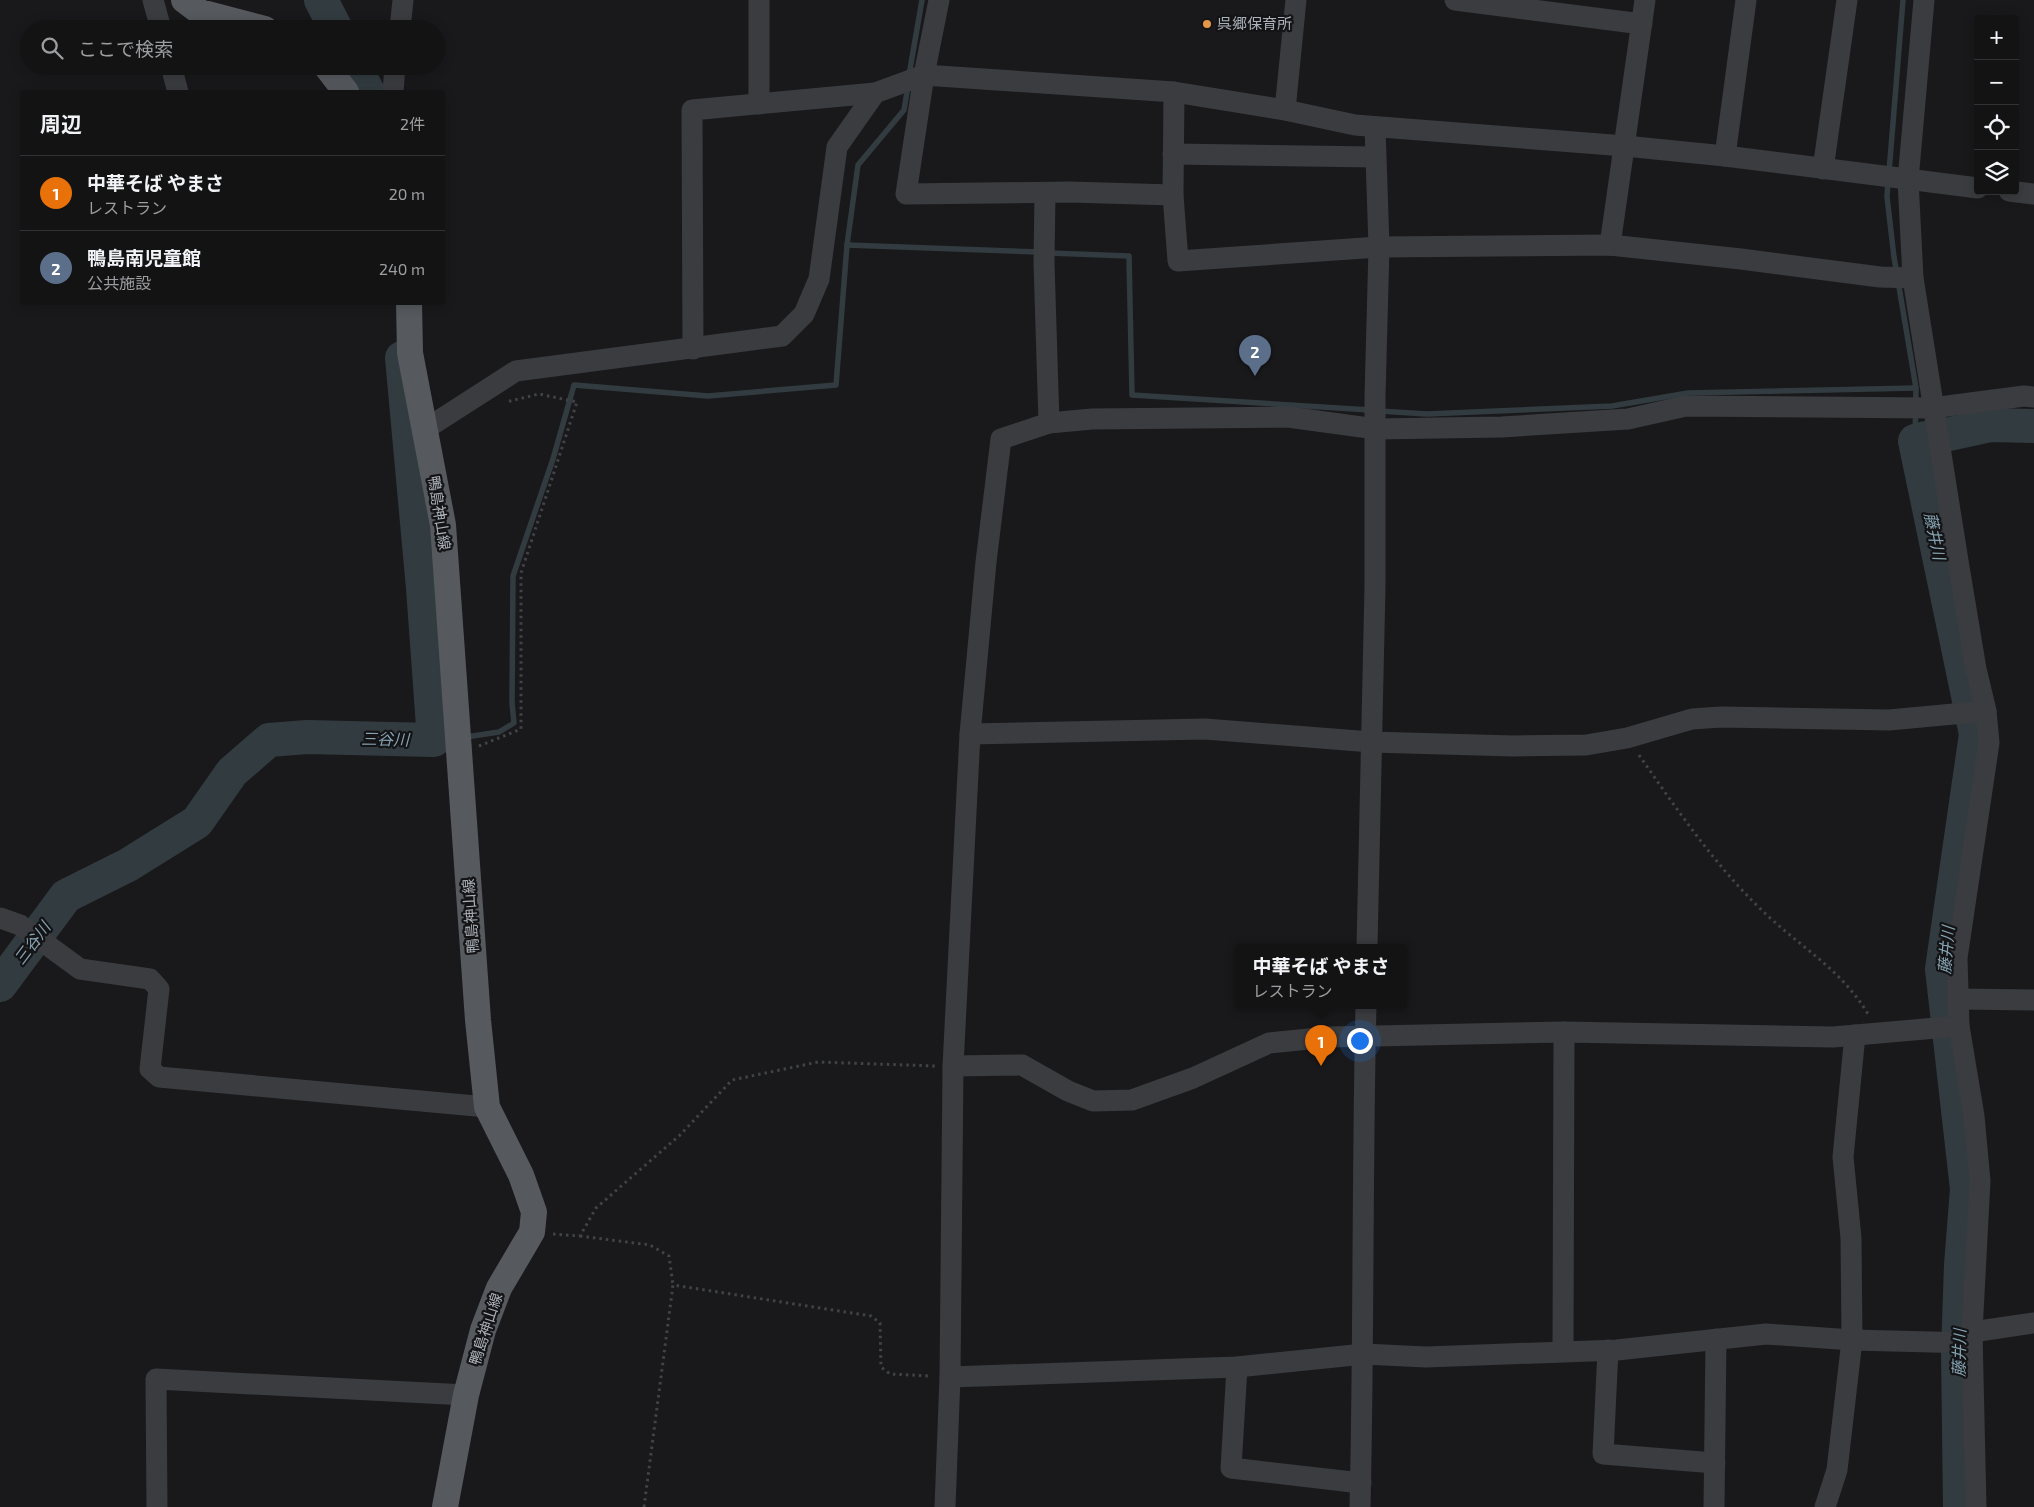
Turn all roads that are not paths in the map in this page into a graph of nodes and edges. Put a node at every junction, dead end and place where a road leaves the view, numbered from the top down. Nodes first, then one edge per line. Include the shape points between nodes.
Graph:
1 (152, 0) edge
2 (184, 0) edge
3 (403, 0) edge
4 (759, 0) edge
5 (939, 0) edge
6 (1296, 0) edge
7 (1456, 0) edge
8 (1645, 0) edge
9 (1746, 0) edge
10 (1847, 0) edge
11 (1924, 0) edge
12 (158, 20) edge
13 (231, 20) edge
14 (401, 20) edge
15 (1642, 24) junction
16 (173, 75) edge
17 (333, 75) edge
18 (394, 75) edge
19 (924, 75) junction
20 (177, 90) edge
21 (344, 90) edge
22 (393, 90) edge
23 (1174, 92) junction
24 (875, 93) junction
25 (759, 104) junction
26 (1285, 110) junction
27 (1375, 127) junction
28 (1625, 146) junction
29 (1173, 154) junction
30 (1725, 156) junction
31 (1375, 157) junction
32 (1824, 169) junction
33 (1908, 180) junction
34 (1974, 188) edge
35 (2019, 192) edge
36 (1045, 193) junction
37 (2034, 194) edge
38 (1173, 196) junction
39 (1610, 245) junction
40 (1379, 247) junction
41 (1912, 278) junction
42 (409, 305) edge
43 (693, 350) junction
44 (2034, 397) edge
45 (1932, 408) junction
46 (1375, 413) junction
47 (1049, 424) junction
48 (424, 430) junction
49 (1978, 712) junction
50 (970, 734) junction
51 (1371, 742) junction
52 (0, 918) edge
53 (1367, 944) edge
54 (1958, 999) junction
55 (2034, 1000) edge
56 (1366, 1009) edge
57 (1951, 1027) junction
58 (1564, 1032) junction
59 (1855, 1035) junction
60 (1365, 1036) junction
61 (953, 1066) junction
62 (488, 1107) junction
63 (2034, 1323) edge
64 (1716, 1339) junction
65 (1852, 1340) junction
66 (1965, 1340) junction
67 (1608, 1350) junction
68 (1563, 1351) junction
69 (1364, 1354) junction
70 (1238, 1367) junction
71 (950, 1377) junction
72 (466, 1395) junction
73 (1715, 1463) junction
74 (1361, 1483) junction
75 (157, 1507) edge
76 (445, 1507) edge
77 (945, 1507) edge
78 (1360, 1507) edge
79 (1714, 1507) edge
80 (1825, 1507) edge
81 (1976, 1507) edge

1 - 12 street
2 - 13 main road via 200,12
3 - 14 street
4 - 25 street
5 - 19 street
6 - 26 street
7 - 15 street
8 - 15 street
9 - 30 street
10 - 32 street
11 - 33 street
15 - 28 street
16 - 20 street
17 - 21 main road
18 - 22 street
19 - 23 street
19 - 24 street
19 - 36 street via 906,194
23 - 26 street
23 - 29 street
24 - 25 street
24 - 43 street via 837,147 818,279 804,314 782,336
25 - 43 street via 692,110
26 - 27 street
27 - 28 street
27 - 31 street
28 - 30 street
28 - 39 street
29 - 31 street
29 - 38 street
30 - 32 street
31 - 40 street
32 - 33 street
33 - 34 street
33 - 41 street
35 - 37 street
36 - 38 street
36 - 47 street
38 - 40 street via 1178,262
39 - 40 street
39 - 41 street via 1741,258 1880,278
40 - 46 street
41 - 45 street
42 - 48 main road, 鴨島神山線 via 410,353
43 - 48 street via 516,371
44 - 45 street
45 - 46 street via 1686,406 1628,419 1502,427
45 - 49 street via 1976,669
46 - 47 street via 1092,420
46 - 51 street
47 - 50 street via 1001,439
48 - 62 main road, 鴨島神山線 via 444,525 478,1020
49 - 51 street via 1889,720 1702,718 1586,745
49 - 54 street via 1989,743 1956,958
50 - 51 street via 1205,729
50 - 61 street
51 - 53 street
52 - 62 street via 20,925 80,969 150,980 159,990 150,1068 158,1077
54 - 55 street
54 - 57 street
56 - 60 street
57 - 59 street
57 - 66 street via 1974,1116 1980,1181
58 - 59 street
58 - 60 street
58 - 68 street
59 - 65 street via 1843,1157 1851,1238
60 - 61 street via 1269,1043 1193,1078 1132,1100 1093,1101 1022,1065
60 - 69 street
61 - 71 street
62 - 72 main road, 鴨島神山線 via 521,1175 534,1212 532,1232 499,1288 483,1330
63 - 66 street
64 - 65 street via 1766,1334
64 - 67 street
64 - 73 street
65 - 66 street
65 - 80 street via 1838,1470
66 - 81 street
67 - 68 street
67 - 73 street via 1603,1454
68 - 69 street via 1426,1357
69 - 70 street
69 - 74 street
70 - 71 street
70 - 74 street via 1231,1468
71 - 77 street
72 - 75 street via 156,1379
72 - 76 main road, 鴨島神山線
73 - 79 street
74 - 78 street

